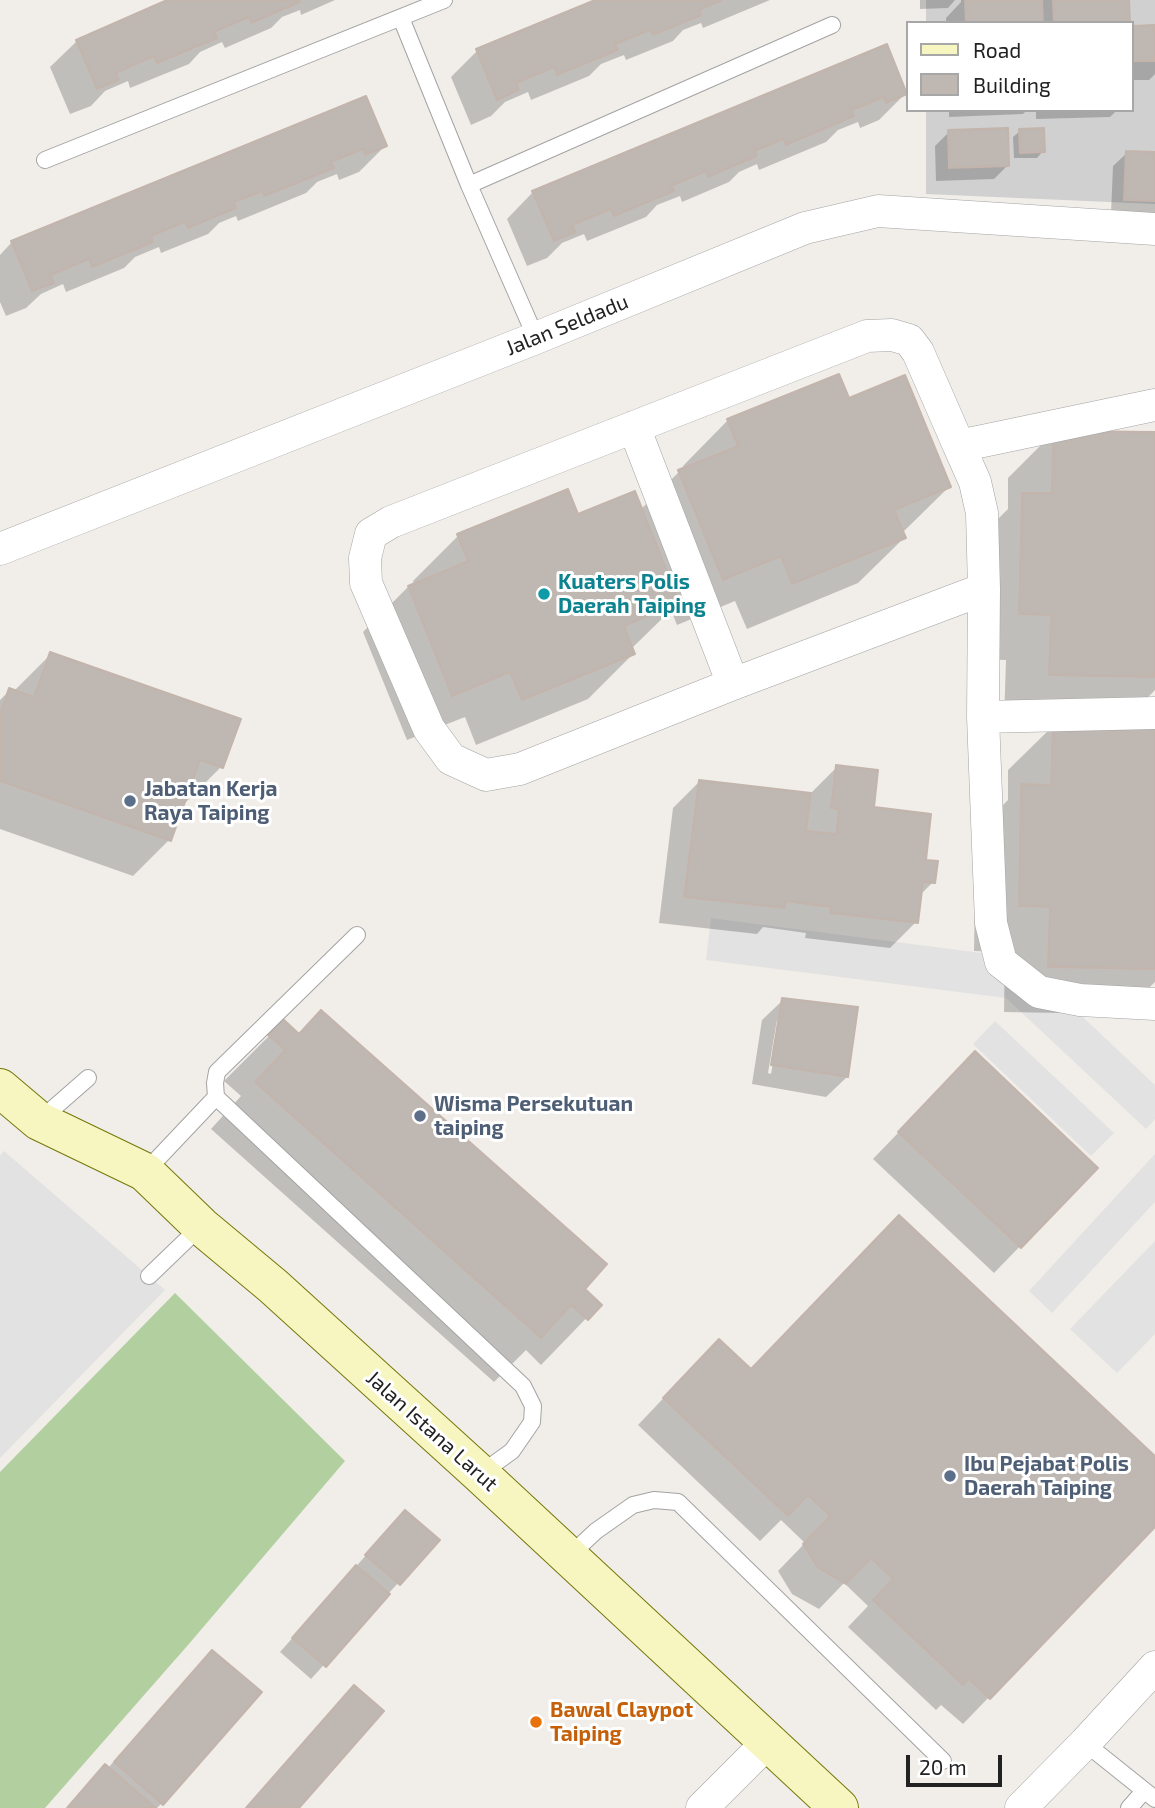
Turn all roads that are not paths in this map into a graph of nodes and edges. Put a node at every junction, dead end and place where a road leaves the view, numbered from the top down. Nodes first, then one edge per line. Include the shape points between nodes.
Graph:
1 (444, 0) edge
2 (401, 18) junction
3 (832, 25) dead end
4 (45, 160) dead end
5 (469, 185) junction
6 (1155, 229) edge
7 (536, 338) junction
8 (1155, 405) edge
9 (634, 427) junction
10 (959, 446) junction
11 (0, 549) edge
12 (984, 589) junction
13 (733, 684) junction
14 (1155, 713) edge
15 (983, 717) junction
16 (357, 935) dead end
17 (1155, 1004) edge
18 (88, 1078) dead end
19 (0, 1088) edge
20 (216, 1097) junction
21 (39, 1121) junction
22 (145, 1172) junction
23 (201, 1226) junction
24 (149, 1276) dead end
25 (480, 1474) junction
26 (568, 1557) junction
27 (1155, 1667) edge
28 (768, 1742) junction
29 (1084, 1743) junction
30 (943, 1761) dead end
31 (1149, 1795) edge
32 (702, 1808) edge
33 (839, 1808) edge
34 (1021, 1808) edge
35 (1129, 1808) edge

1 - 2 lane
2 - 4 lane
2 - 5 lane
3 - 5 lane
5 - 7 lane
6 - 7 street, Jalan Seldadu via 878,211 805,228
7 - 11 street, Jalan Seldadu
8 - 10 street
9 - 10 street via 867,337 892,335 909,340 919,352
9 - 13 street
9 - 13 street via 391,522 371,534 365,558 366,583 429,729 451,759 486,775 520,769
10 - 12 street via 982,513
12 - 13 street
12 - 15 street
14 - 15 street
15 - 17 street via 991,923 1001,962 1039,992 1080,1000
16 - 20 lane via 217,1072
18 - 21 lane
19 - 21 main road, Jalan Istana Larut
20 - 22 lane
20 - 25 lane via 523,1386 533,1406 532,1422 512,1451
21 - 22 main road, Jalan Istana Larut
22 - 23 main road, Jalan Istana Larut
23 - 24 lane
23 - 25 main road, Jalan Istana Larut
25 - 26 main road, Jalan Istana Larut
26 - 28 main road, Jalan Istana Larut
26 - 30 lane via 633,1505 654,1500 678,1502
27 - 29 street
28 - 32 street
28 - 33 main road, Jalan Istana Larut
29 - 31 lane
29 - 34 street
31 - 35 lane

